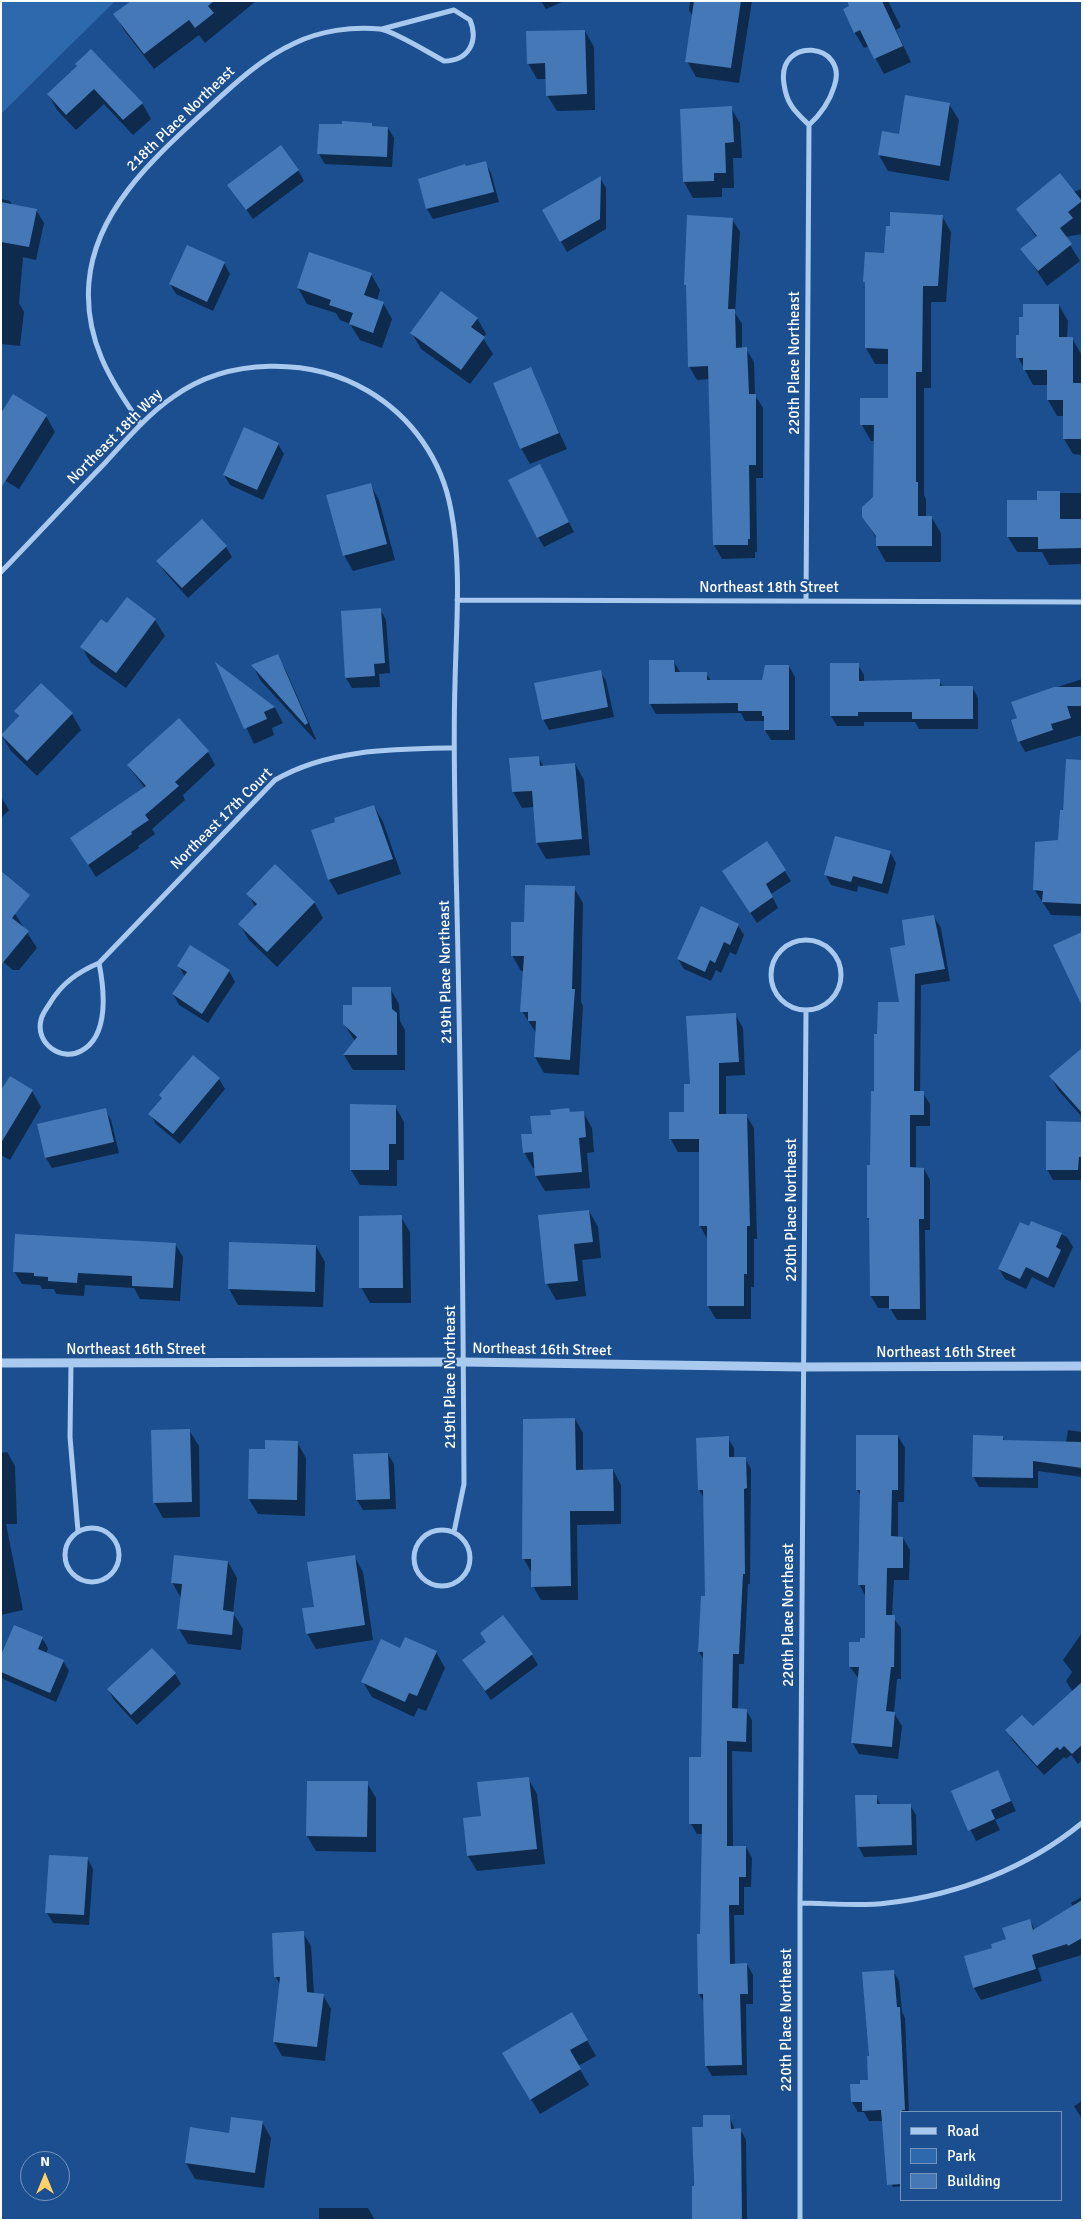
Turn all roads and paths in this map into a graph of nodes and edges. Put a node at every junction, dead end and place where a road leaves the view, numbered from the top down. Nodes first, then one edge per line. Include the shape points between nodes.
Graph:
1 (382, 29) junction
2 (809, 125) junction
3 (406, 423) joint
4 (142, 424) junction
5 (1, 572) edge
6 (457, 600) junction
7 (806, 601) junction
8 (1082, 602) edge
9 (453, 748) junction
10 (99, 963) junction
11 (806, 1010) junction
12 (464, 1362) junction
13 (1, 1363) edge
14 (72, 1364) junction
15 (1082, 1366) edge
16 (803, 1367) junction
17 (78, 1531) junction
18 (454, 1532) junction
19 (1082, 1823) edge
20 (800, 1903) junction
21 (800, 2220) edge

1 - 1 street, 218th Place Northeast via 444,61 467,53 474,38 470,20 454,10
1 - 4 street, 218th Place Northeast via 326,32 306,38 268,58 234,84 164,148 126,191 96,249 90,274 89,304 93,336 105,368
2 - 2 street via 825,108 836,80 836,71 827,55 810,49 793,55 783,70 785,93 791,106
2 - 7 street, 220th Place Northeast
3 - 4 street, Northeast 18th Way via 378,397 351,381 318,370 277,366 244,368 203,380 174,396
3 - 6 street, 219th Place Northeast via 432,454 444,480 452,512
4 - 5 street, Northeast 18th Way
6 - 7 street, Northeast 18th Street
6 - 9 street, 219th Place Northeast
7 - 8 street, Northeast 18th Street
9 - 10 street, Northeast 17th Court via 408,749 323,759 275,780
9 - 12 street, 219th Place Northeast
10 - 10 street, Northeast 17th Court via 63,985 41,1018 42,1038 55,1052 74,1054 82,1051 96,1035 104,997
11 - 11 street via 827,1004 835,996 842,975 840,964 827,946 807,940 786,946 778,954 771,974 772,986 785,1004
11 - 16 street, 220th Place Northeast
12 - 14 street, Northeast 16th Street
12 - 16 street, Northeast 16th Street
12 - 18 street, 219th Place Northeast via 464,1484
13 - 14 street, Northeast 16th Street
14 - 17 street via 70,1437
15 - 16 street, Northeast 16th Street
16 - 20 street, 220th Place Northeast
17 - 17 street via 66,1546 66,1565 78,1579 87,1582 106,1578 118,1564 118,1545 106,1531 96,1528
18 - 18 street via 434,1531 418,1542 414,1561 416,1570 431,1584 450,1586 466,1574 470,1565 468,1545
19 - 20 street via 1029,1859 984,1880 939,1894 886,1904
20 - 21 street, 220th Place Northeast

